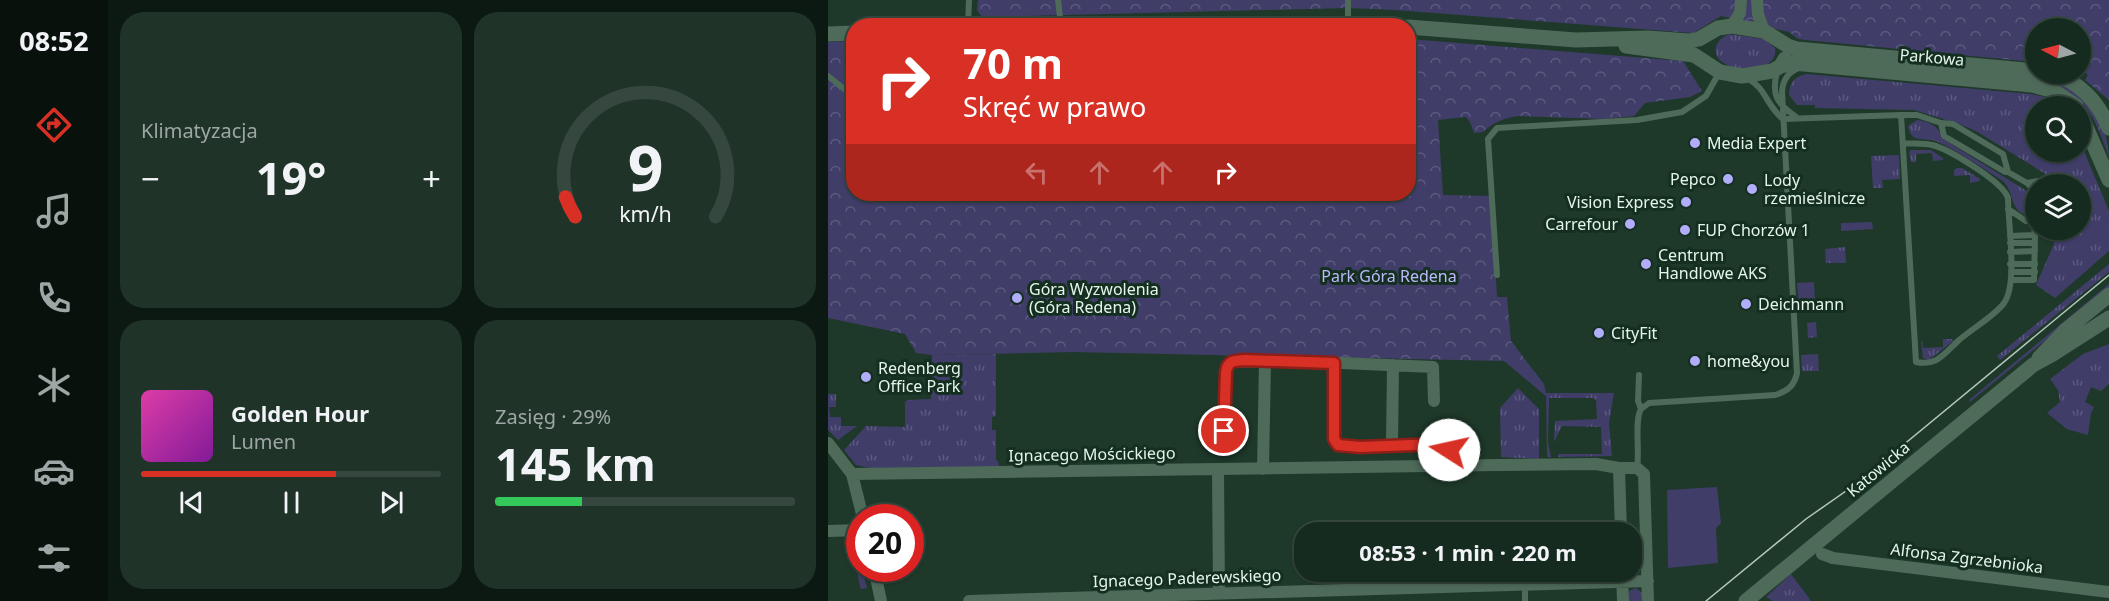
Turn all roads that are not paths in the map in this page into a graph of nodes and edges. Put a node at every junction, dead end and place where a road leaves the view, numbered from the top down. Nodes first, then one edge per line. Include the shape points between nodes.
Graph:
1 (969, 0) edge
2 (1058, 0) edge
3 (1348, 0) edge
4 (1741, 0) edge
5 (1758, 0) edge
6 (968, 18) edge
7 (1060, 18) edge
8 (1348, 18) edge
9 (1725, 27) junction
10 (1416, 28) edge
11 (1764, 31) junction
12 (846, 33) edge
13 (828, 34) edge
14 (1590, 40) junction
15 (1786, 44) junction
16 (1807, 64) junction
17 (1780, 67) junction
18 (1715, 69) junction
19 (2025, 70) edge
20 (828, 76) edge
21 (1742, 76) junction
22 (2074, 84) edge
23 (846, 91) edge
24 (2061, 96) edge
25 (1784, 107) junction
26 (1901, 115) junction
27 (1796, 117) junction
28 (1783, 118) junction
29 (1941, 123) junction
30 (2109, 128) edge
31 (2091, 138) edge
32 (1904, 143) junction
33 (2008, 172) junction
34 (2109, 180) edge
35 (2025, 182) edge
36 (2008, 209) junction
37 (2025, 218) edge
38 (2025, 235) edge
39 (2010, 236) junction
40 (2010, 243) junction
41 (2035, 243) joint
42 (2035, 251) junction
43 (2010, 252) junction
44 (2010, 264) junction
45 (2035, 264) junction
46 (2011, 272) junction
47 (2035, 272) junction
48 (1497, 275) dead end
49 (2011, 280) junction
50 (2109, 295) edge
51 (2109, 318) edge
52 (2102, 327) edge
53 (1265, 361) junction
54 (1334, 363) junction
55 (1393, 365) junction
56 (2033, 365) junction
57 (1639, 375) dead end
58 (1434, 401) dead end
59 (1641, 409) junction
60 (1224, 431) dead end
61 (828, 443) edge
62 (1392, 445) junction
63 (1450, 466) junction
64 (1619, 468) junction
65 (1638, 468) junction
66 (1263, 469) junction
67 (1218, 470) junction
68 (852, 474) junction
69 (860, 504) edge
70 (1621, 522) edge
71 (846, 530) edge
72 (828, 531) edge
73 (1822, 554) dead end
74 (1642, 580) edge
75 (1648, 581) junction
76 (877, 582) edge
77 (1503, 582) edge
78 (1622, 582) edge
79 (1525, 592) dead end
80 (2109, 592) edge
81 (1219, 594) junction
82 (881, 601) edge
83 (969, 601) edge
84 (1525, 601) edge
85 (1623, 601) edge
86 (1648, 601) edge
87 (1746, 601) edge

1 - 6 lane
2 - 7 lane
3 - 8 lane
4 - 9 street via 1740,13
5 - 11 street
9 - 11 street
9 - 14 street via 1693,41
9 - 18 street via 1709,49
10 - 14 street
11 - 15 street
12 - 13 street
14 - 18 street via 1694,55
15 - 17 street via 1787,53
15 - 19 street, Parkowa via 1800,49
16 - 17 street, Parkowa
16 - 24 street, Parkowa via 2037,86
16 - 25 lane via 1792,71 1785,80
17 - 21 street
17 - 25 lane via 1775,93
18 - 21 street
18 - 48 lane via 1706,96 1682,112 1637,120 1497,128 1488,139
20 - 23 lane
21 - 28 lane via 1760,87 1769,105
22 - 30 street via 2102,112
25 - 27 lane
25 - 28 lane
26 - 27 lane
26 - 29 lane via 1917,115
26 - 32 lane
27 - 28 lane
28 - 59 lane via 1796,381 1788,390 1775,395 1649,403
29 - 33 lane via 1944,136
29 - 33 lane via 1953,124 2003,154
31 - 34 street
32 - 36 lane via 1932,145 1995,181 2006,194
32 - 49 lane via 1916,362 1935,362 2000,308
33 - 35 lane
36 - 37 lane
36 - 39 lane
38 - 39 lane
39 - 40 lane
40 - 41 lane
40 - 43 lane
41 - 42 lane
42 - 43 lane
42 - 45 lane
43 - 44 lane
44 - 45 lane
44 - 46 lane
45 - 47 lane
46 - 47 lane
46 - 49 lane
47 - 49 lane via 2034,280
50 - 56 street, Katowicka via 2054,341
51 - 52 street, Katowicka
52 - 56 street, Katowicka
53 - 54 street
53 - 60 street via 1227,365
53 - 66 street
54 - 55 street
54 - 62 lane via 1334,439 1338,445
55 - 58 street via 1433,367
55 - 62 street
56 - 87 street, Katowicka
57 - 59 lane
59 - 65 lane
61 - 68 street
62 - 63 lane via 1444,445 1449,450
63 - 64 street, Ignacego Mościckiego via 1596,464
63 - 66 street, Ignacego Mościckiego
64 - 65 street, Ignacego Mościckiego
64 - 70 street
65 - 75 street via 1644,474 1646,493
66 - 67 street, Ignacego Mościckiego
67 - 68 street, Ignacego Mościckiego
67 - 81 street
68 - 69 street
71 - 72 street
73 - 80 street, Alfonsa Zgrzebnioka
74 - 75 street, Ignacego Paderewskiego
75 - 86 street
76 - 82 street
77 - 81 street, Ignacego Paderewskiego
78 - 85 street
79 - 84 lane
81 - 83 street, Ignacego Paderewskiego

